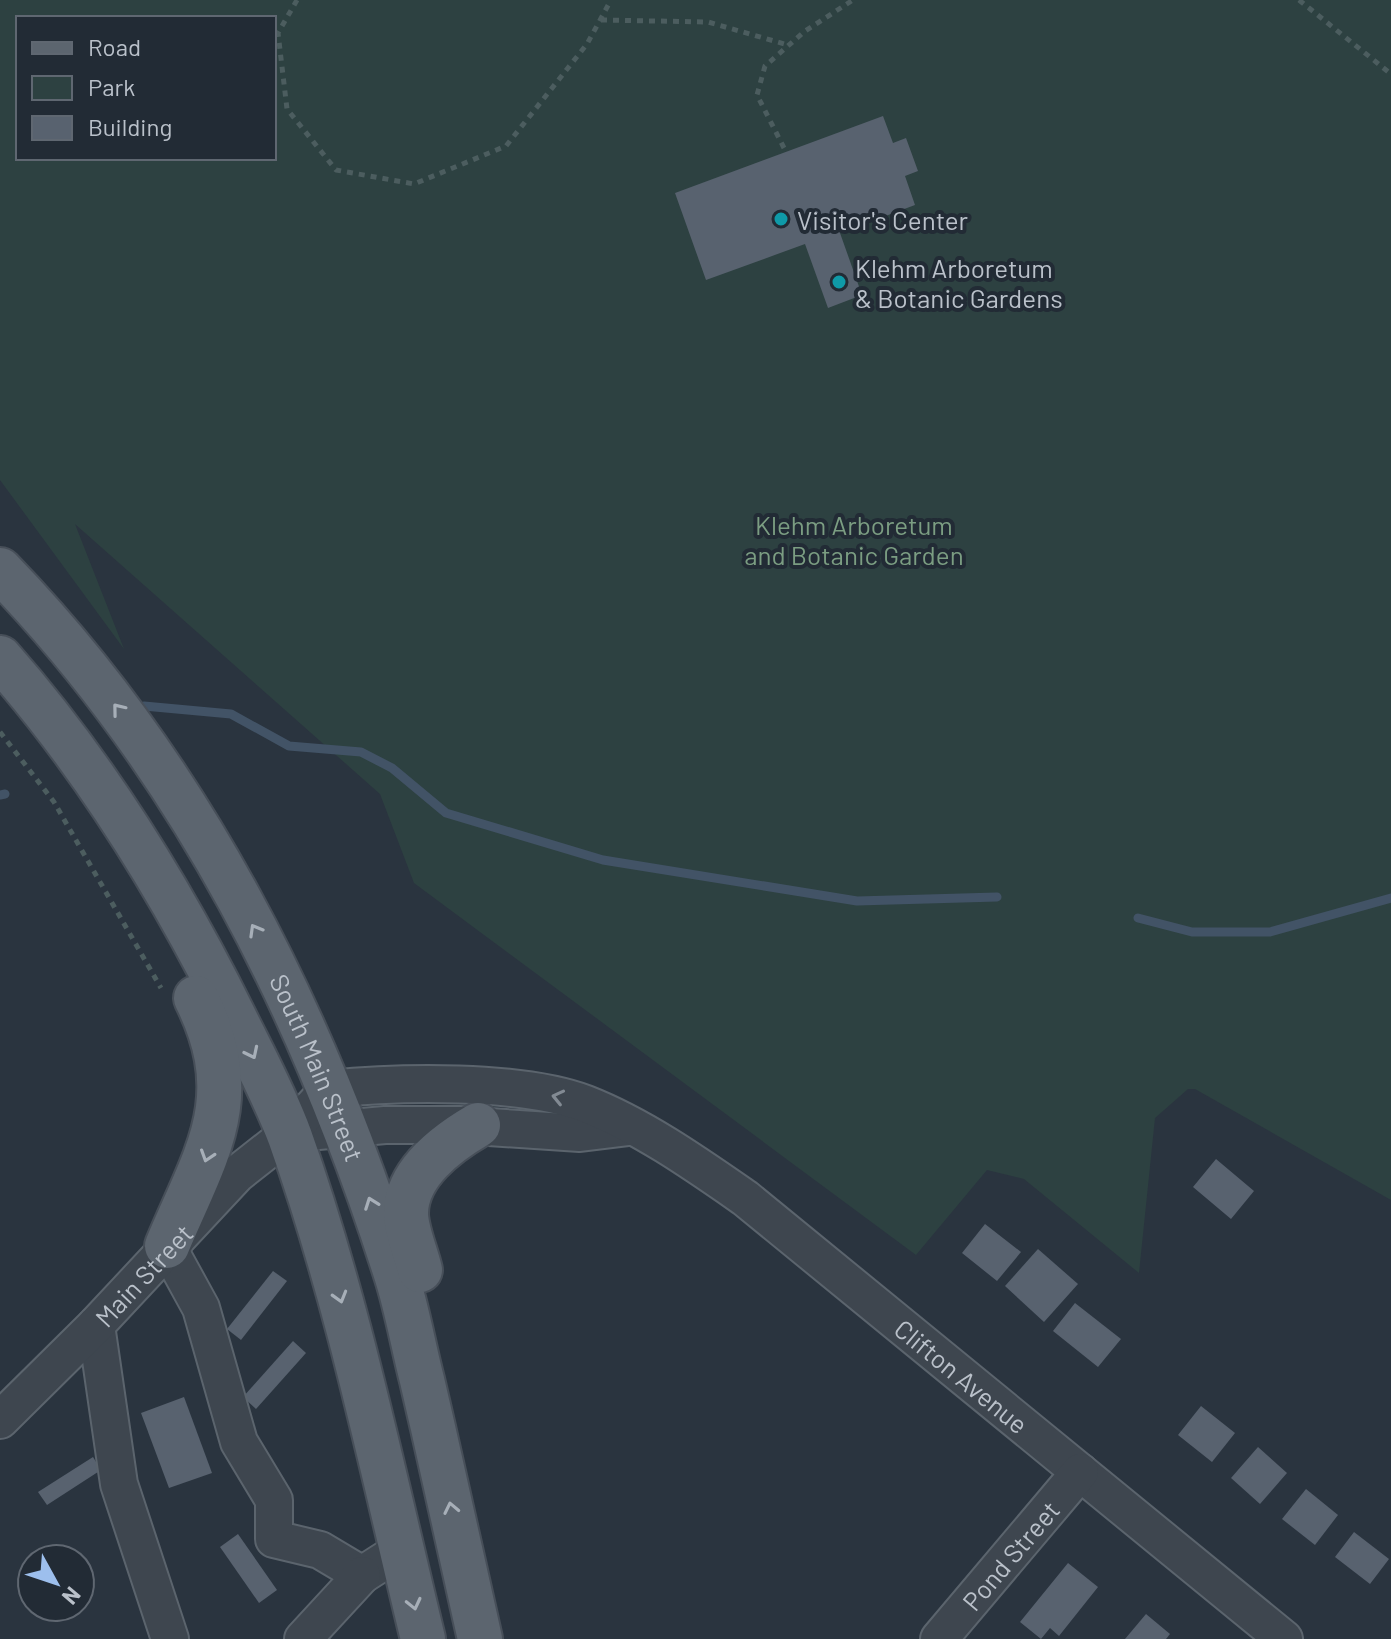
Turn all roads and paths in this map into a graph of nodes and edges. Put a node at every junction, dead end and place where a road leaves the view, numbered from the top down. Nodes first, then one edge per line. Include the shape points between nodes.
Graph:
1 (297, 0) edge
2 (611, 0) edge
3 (853, 0) edge
4 (1299, 0) edge
5 (600, 19) junction
6 (789, 45) junction
7 (1391, 74) edge
8 (784, 148) dead end
9 (0, 570) edge
10 (0, 658) edge
11 (0, 694) edge
12 (0, 732) edge
13 (163, 993) dead end
14 (336, 1108) junction
15 (478, 1125) junction
16 (629, 1127) junction
17 (289, 1133) junction
18 (167, 1246) junction
19 (96, 1325) junction
20 (0, 1420) edge
21 (440, 1456) junction
22 (1080, 1472) junction
23 (401, 1550) junction
24 (362, 1575) junction
25 (170, 1639) edge
26 (303, 1639) edge
27 (423, 1639) edge
28 (480, 1639) edge
29 (939, 1639) edge
30 (1284, 1639) edge

1 - 5 path via 278,33 287,109 336,170 414,184 506,146 587,44
2 - 5 path
3 - 6 path
4 - 7 path
5 - 6 path via 708,22
6 - 8 path via 765,66 757,95
14 -> 9 main road, South Main Street via 283,977 196,822 136,731
10 -> 17 main road, South Main Street via 45,709 135,840 201,949
11 -> 18 main road via 131,881 210,1026 219,1056 214,1133
12 - 13 path via 54,802
14 - 15 street, Clifton Avenue
16 -> 14 street, Clifton Avenue via 587,1105 543,1094 390,1083
14 - 17 street, Clifton Avenue
21 -> 14 main road, South Main Street via 397,1276
15 - 16 street, Clifton Avenue via 580,1133
15 - 21 main road via 438,1153 422,1172 409,1195 406,1216 442,1348 450,1405
16 - 22 street, Clifton Avenue via 745,1198
17 - 18 street, Main Street via 237,1174
17 -> 23 main road, South Main Street via 360,1369
18 - 19 street, Main Street
18 - 24 street via 201,1308 239,1442 274,1500 274,1539 320,1550
19 - 20 street, Main Street
19 - 25 street via 119,1484
28 -> 21 main road, South Main Street
22 - 29 street, Pond Street
22 - 30 street, Clifton Avenue
23 - 24 street
23 -> 27 main road, South Main Street
24 - 26 street

